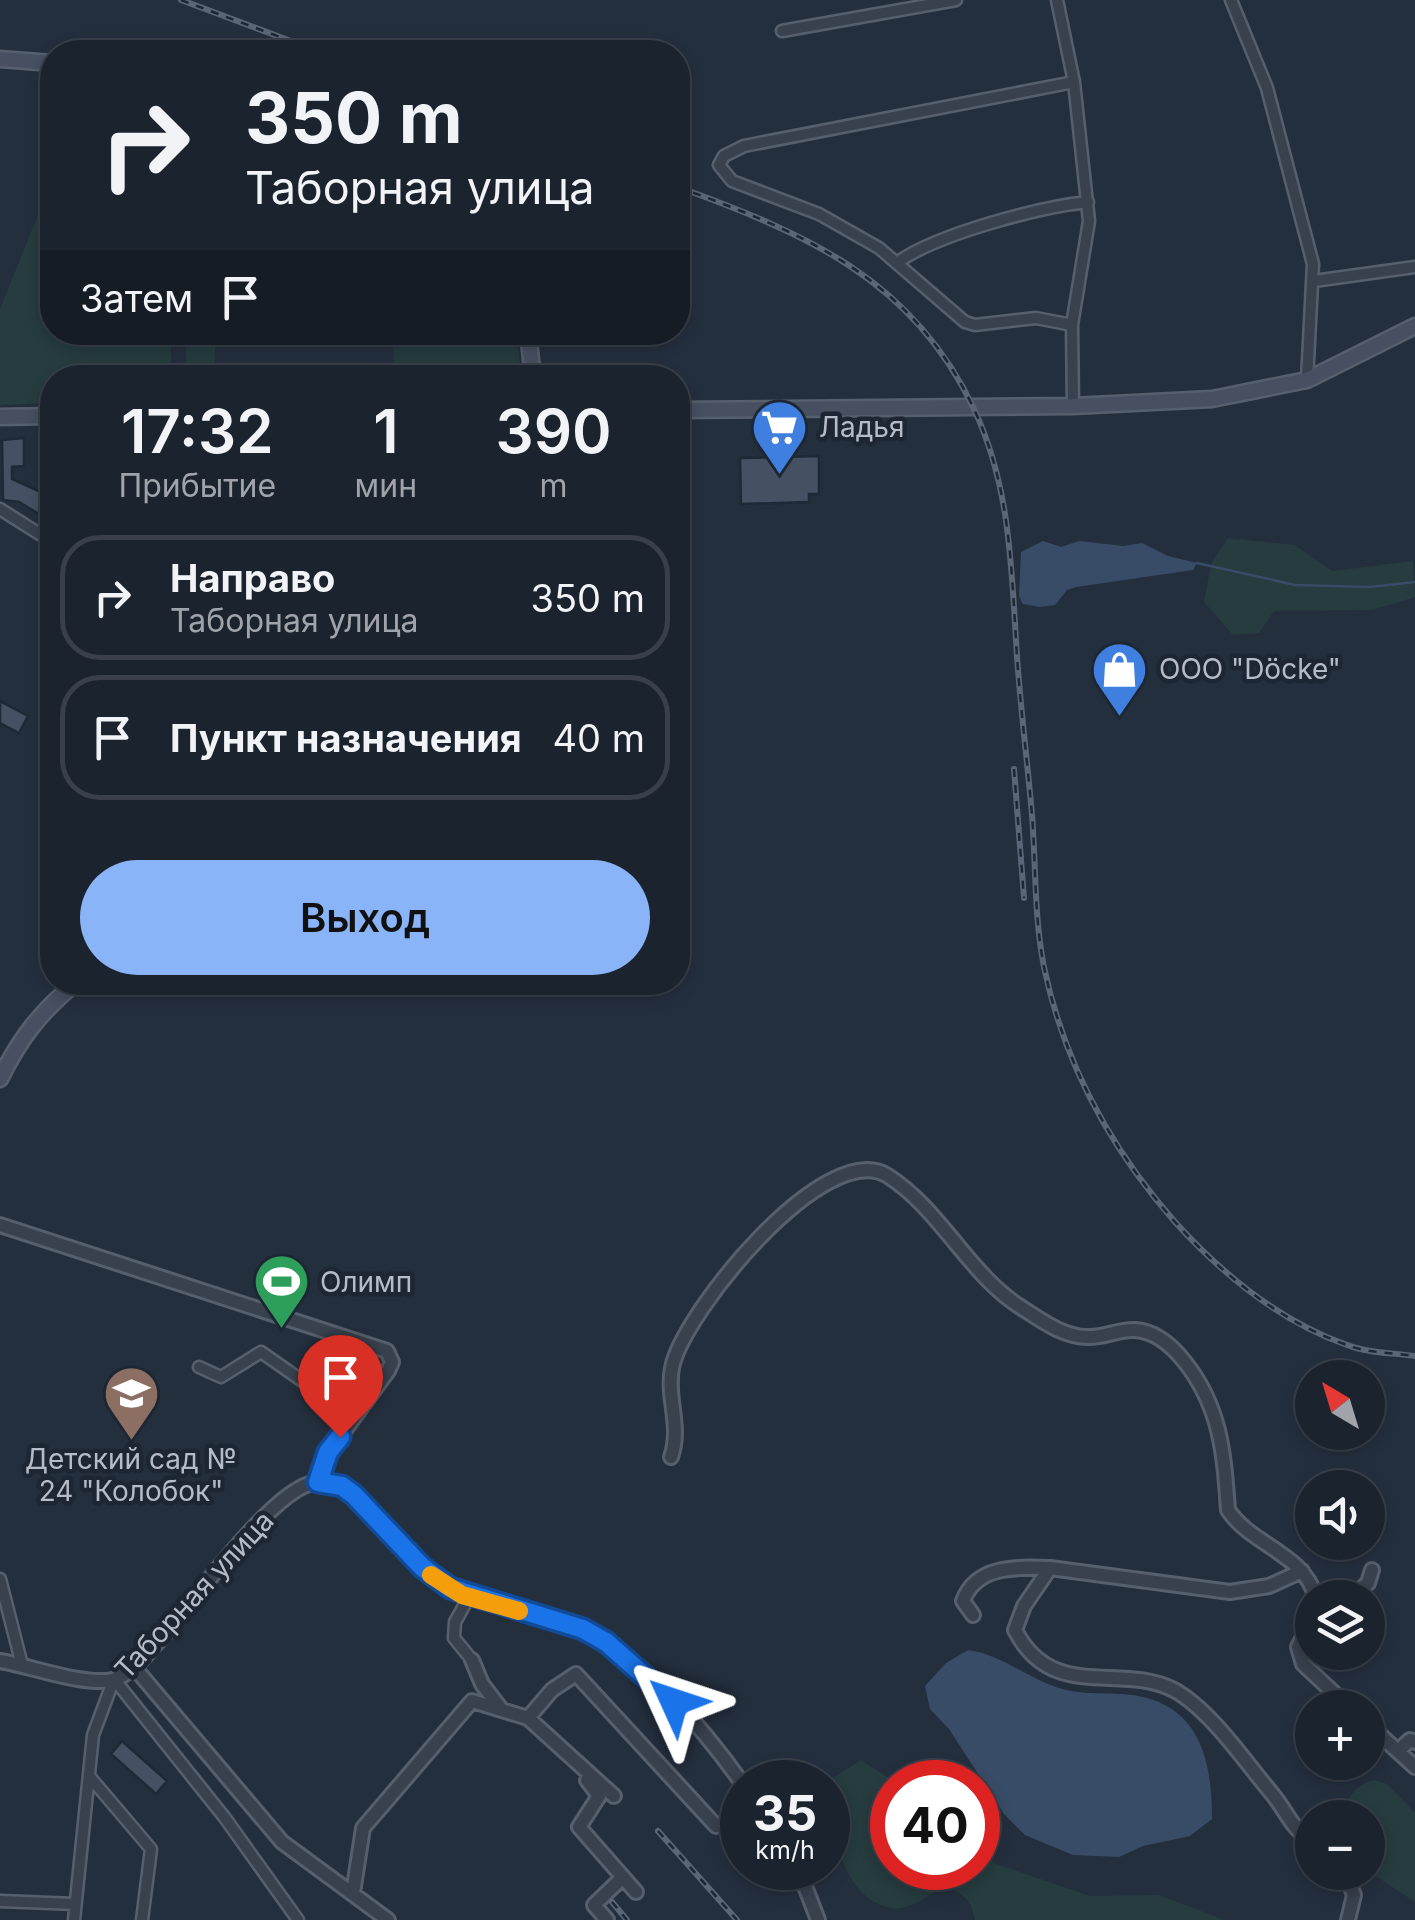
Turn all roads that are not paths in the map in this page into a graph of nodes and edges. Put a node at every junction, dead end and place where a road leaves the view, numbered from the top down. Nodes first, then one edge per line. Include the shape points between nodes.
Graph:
1 (956, 0) edge
2 (1057, 0) edge
3 (1231, 0) edge
4 (782, 32) dead end
5 (0, 59) edge
6 (40, 61) edge
7 (1074, 82) junction
8 (1088, 202) junction
9 (898, 262) junction
10 (1415, 267) edge
11 (1314, 281) junction
12 (1072, 324) junction
13 (1415, 326) edge
14 (1307, 380) junction
15 (1074, 406) junction
16 (690, 410) edge
17 (0, 417) edge
18 (40, 420) edge
19 (0, 508) edge
20 (40, 534) edge
21 (60, 995) edge
22 (0, 1079) edge
23 (0, 1225) edge
24 (200, 1367) dead end
25 (354, 1417) junction
26 (671, 1457) dead end
27 (318, 1482) junction
28 (1050, 1568) junction
29 (1372, 1570) dead end
30 (1302, 1571) junction
31 (0, 1579) edge
32 (1311, 1580) edge
33 (1369, 1580) edge
34 (469, 1597) junction
35 (973, 1615) dead end
36 (472, 1660) joint
37 (0, 1661) edge
38 (22, 1664) junction
39 (134, 1668) junction
40 (1309, 1670) edge
41 (114, 1679) junction
42 (1331, 1690) edge
43 (502, 1710) junction
44 (528, 1718) junction
45 (1413, 1736) edge
46 (1385, 1739) edge
47 (1398, 1751) junction
48 (571, 1757) junction
49 (724, 1760) edge
50 (1415, 1767) edge
51 (89, 1776) junction
52 (614, 1796) dead end
53 (716, 1826) dead end
54 (1295, 1828) edge
55 (623, 1877) junction
56 (807, 1890) edge
57 (1352, 1890) edge
58 (636, 1892) dead end
59 (353, 1893) junction
60 (0, 1902) edge
61 (74, 1904) junction
62 (812, 1904) junction
63 (74, 1920) edge
64 (142, 1920) edge
65 (298, 1920) edge
66 (388, 1920) edge
67 (607, 1920) edge
68 (818, 1920) edge
69 (826, 1920) edge
70 (1348, 1920) edge

1 - 4 street
2 - 7 street
3 - 11 street via 1267,88
5 - 6 main road
7 - 8 street
7 - 9 street via 782,140 720,160 720,171 732,182 791,202
8 - 9 street via 930,244
8 - 12 street
9 - 12 street via 975,326 1036,318
10 - 11 street
11 - 14 street
12 - 15 street
13 - 14 main road
14 - 15 main road via 1212,399
15 - 16 main road
17 - 18 main road
19 - 20 street
21 - 22 main road via 41,1010
23 - 25 street via 379,1348 390,1355 388,1372
24 - 25 street via 221,1377 261,1352
25 - 27 street via 328,1452
26 - 30 street via 677,1440 671,1370 709,1298 790,1206 841,1176 870,1170 909,1192 1010,1301 1046,1323 1090,1337 1136,1330 1174,1348 1212,1403 1228,1510
27 - 34 street via 354,1495 432,1576
27 - 39 street, Таборная улица via 298,1488 272,1510
28 - 30 street via 1230,1592 1270,1586
28 - 35 street via 983,1576 964,1601
28 - 54 street via 1016,1622 1020,1640 1049,1666 1078,1678 1154,1682 1184,1697 1268,1788
29 - 33 street
30 - 32 street
31 - 38 street
34 - 36 street via 454,1638
34 - 49 street via 572,1625 606,1642 696,1723
36 - 43 street
37 - 38 street
38 - 41 street
39 - 41 street, Таборная улица
39 - 59 street via 282,1842
40 - 42 street
41 - 51 street, Таборная улица via 93,1735
41 - 65 street
43 - 44 street
43 - 59 street via 472,1701 391,1792 363,1828
44 - 48 street
44 - 53 street via 576,1674
45 - 47 street
46 - 47 street
47 - 50 street
48 - 52 street
48 - 55 street via 599,1796 579,1827
51 - 61 street, Таборная улица
51 - 64 street via 151,1849
55 - 58 street
55 - 67 street via 594,1905
56 - 62 street
57 - 70 street
59 - 66 street
60 - 61 street
61 - 63 street, Таборная улица
62 - 68 street
62 - 69 street

